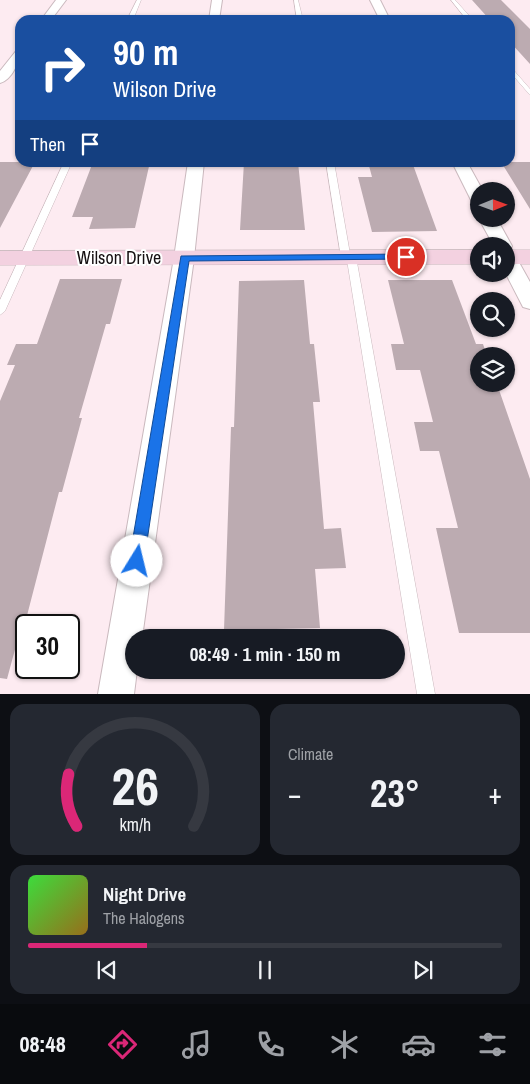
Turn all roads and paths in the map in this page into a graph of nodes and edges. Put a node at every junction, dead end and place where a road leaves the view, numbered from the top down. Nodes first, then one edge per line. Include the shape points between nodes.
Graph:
1 (61, 0) edge
2 (139, 0) edge
3 (217, 0) edge
4 (296, 0) edge
5 (375, 0) edge
6 (453, 0) edge
7 (50, 15) edge
8 (132, 15) edge
9 (215, 15) edge
10 (299, 15) edge
11 (382, 15) edge
12 (466, 15) edge
13 (15, 60) edge
14 (515, 74) edge
15 (0, 79) edge
16 (530, 93) edge
17 (66, 167) edge
18 (195, 167) edge
19 (331, 167) edge
20 (462, 167) edge
21 (470, 183) edge
22 (348, 257) junction
23 (470, 257) edge
24 (0, 258) edge
25 (26, 258) junction
26 (184, 258) junction
27 (515, 264) edge
28 (530, 302) edge
29 (0, 311) edge
30 (116, 694) edge
31 (426, 694) edge

1 - 7 street
2 - 8 lane
3 - 9 street
4 - 10 lane
5 - 11 street
6 - 12 lane
13 - 15 street
14 - 16 lane
17 - 25 lane
18 - 26 street
19 - 22 lane
20 - 21 street
22 - 23 street, Wilson Drive
22 - 26 street, Wilson Drive
22 - 31 lane
24 - 25 street, Wilson Drive
25 - 26 street, Wilson Drive
25 - 29 lane
26 - 30 street
27 - 28 street

